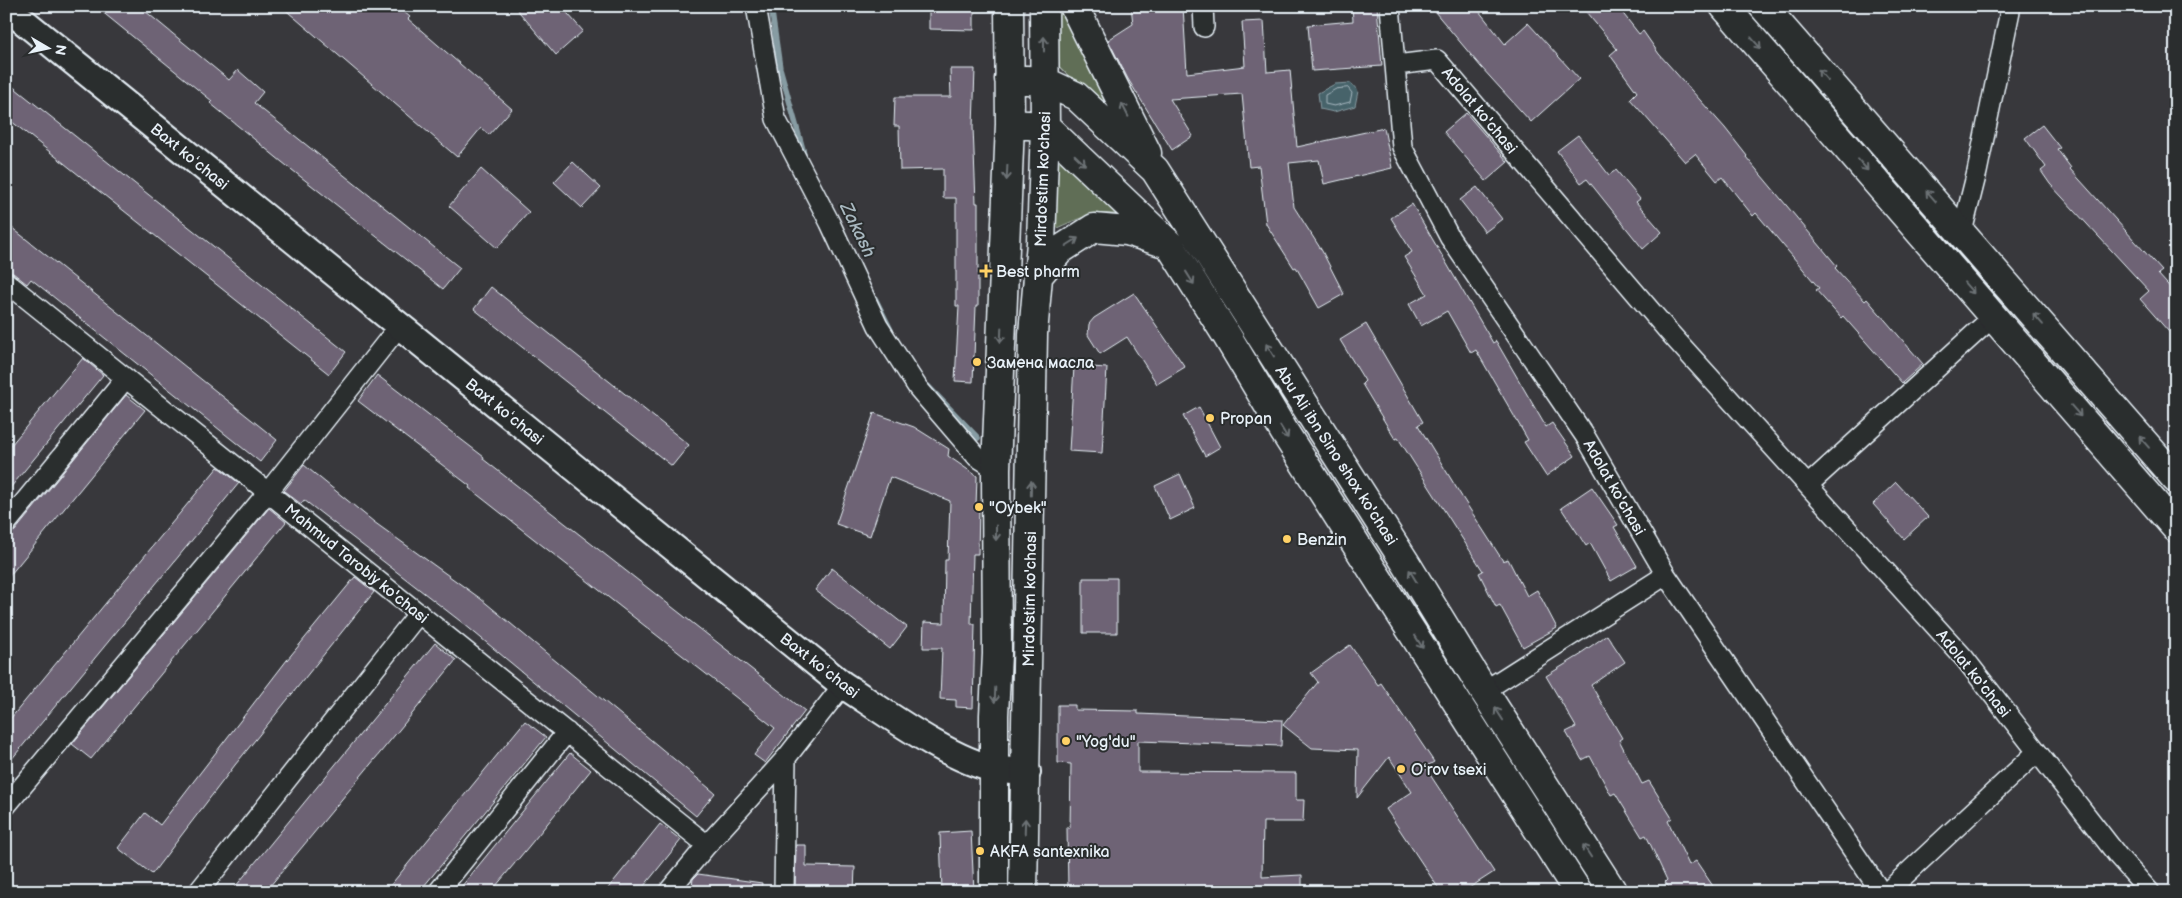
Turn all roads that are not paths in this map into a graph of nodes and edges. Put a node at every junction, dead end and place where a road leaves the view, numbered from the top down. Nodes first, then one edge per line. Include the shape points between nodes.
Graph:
1 (756, 6) edge
2 (1009, 6) edge
3 (1044, 6) edge
4 (1074, 6) edge
5 (1203, 6) edge
6 (1390, 6) edge
7 (1724, 6) edge
8 (1763, 6) edge
9 (2011, 6) edge
10 (6, 7) edge
11 (1204, 27) dead end
12 (1396, 65) junction
13 (1009, 79) junction
14 (1044, 81) junction
15 (1010, 124) junction
16 (1045, 126) junction
17 (1155, 170) junction
18 (1962, 232) junction
19 (1169, 244) junction
20 (1038, 276) junction
21 (6, 282) edge
22 (1994, 316) junction
23 (400, 326) junction
24 (126, 378) junction
25 (996, 469) junction
26 (2176, 479) edge
27 (1808, 485) junction
28 (268, 492) junction
29 (6, 524) edge
30 (2176, 528) edge
31 (1666, 575) junction
32 (419, 614) junction
33 (843, 685) junction
34 (1484, 691) junction
35 (567, 732) junction
36 (2037, 752) junction
37 (786, 758) junction
38 (994, 769) junction
39 (1027, 772) junction
40 (6, 806) edge
41 (707, 845) junction
42 (198, 892) edge
43 (438, 892) edge
44 (668, 892) edge
45 (784, 892) edge
46 (994, 892) edge
47 (1023, 892) edge
48 (1578, 892) edge
49 (1613, 892) edge
50 (1881, 892) edge
51 (1887, 892) edge
52 (2150, 892) edge

1 - 25 street via 776,119 830,222 878,326 918,388 977,457
2 - 13 main road, Mirdo'stim ko'chasi
14 -> 3 main road, Mirdo'stim ko'chasi
17 -> 4 main road
5 - 11 street
6 - 12 street, Adolat ko'chasi
7 -> 22 main road
18 -> 8 main road
9 - 18 street
10 - 23 main road, Baxt koʻchasi
12 - 27 street, Adolat ko'chasi via 1437,60 1668,331
12 - 31 street, Adolat ko'chasi via 1402,147 1450,238 1585,436
13 - 14 main road, Abu Ali ibn Sino shox ko'chasi
13 - 15 main road, Mirdo'stim ko'chasi
14 - 16 main road, Mirdo'stim ko'chasi
14 - 17 main road, Abu Ali ibn Sino shox ko'chasi via 1076,96
15 - 16 main road
15 -> 25 main road, Mirdo'stim ko'chasi
16 -> 19 main road, Abu Ali ibn Sino shox ko'chasi
16 - 20 main road, Mirdo'stim ko'chasi
34 -> 17 main road, Abu Ali ibn Sino shox ko'chasi
26 -> 18 main road
20 -> 19 main road via 1060,250 1094,228 1127,231
19 -> 48 main road, Abu Ali ibn Sino shox ko'chasi via 1285,433
39 -> 20 main road, Mirdo'stim ko'chasi via 1033,334
21 - 24 street, Mahmud Tarobiy ko'chasi
22 - 27 street
22 -> 30 main road
23 - 28 street
23 - 33 main road, Baxt koʻchasi
24 - 28 street, Mahmud Tarobiy ko'chasi
24 - 29 street
25 -> 38 main road, Mirdo'stim ko'chasi
27 - 36 street, Adolat ko'chasi via 1966,659
28 - 32 street, Mahmud Tarobiy ko'chasi
28 - 40 street
31 - 34 street
31 - 50 street, Adolat ko'chasi
32 - 35 street, Mahmud Tarobiy ko'chasi
32 - 42 street
33 - 37 street
33 - 38 main road, Baxt koʻchasi via 923,736 962,757
49 -> 34 main road, Abu Ali ibn Sino shox ko'chasi
35 - 41 street, Mahmud Tarobiy ko'chasi
35 - 43 street
36 - 51 street
36 - 52 street, Adolat ko'chasi
37 - 41 street
37 - 45 street
38 - 39 main road, Baxt koʻchasi
38 - 46 main road, Mirdo'stim ko'chasi
47 -> 39 main road, Mirdo'stim ko'chasi
41 - 44 street

